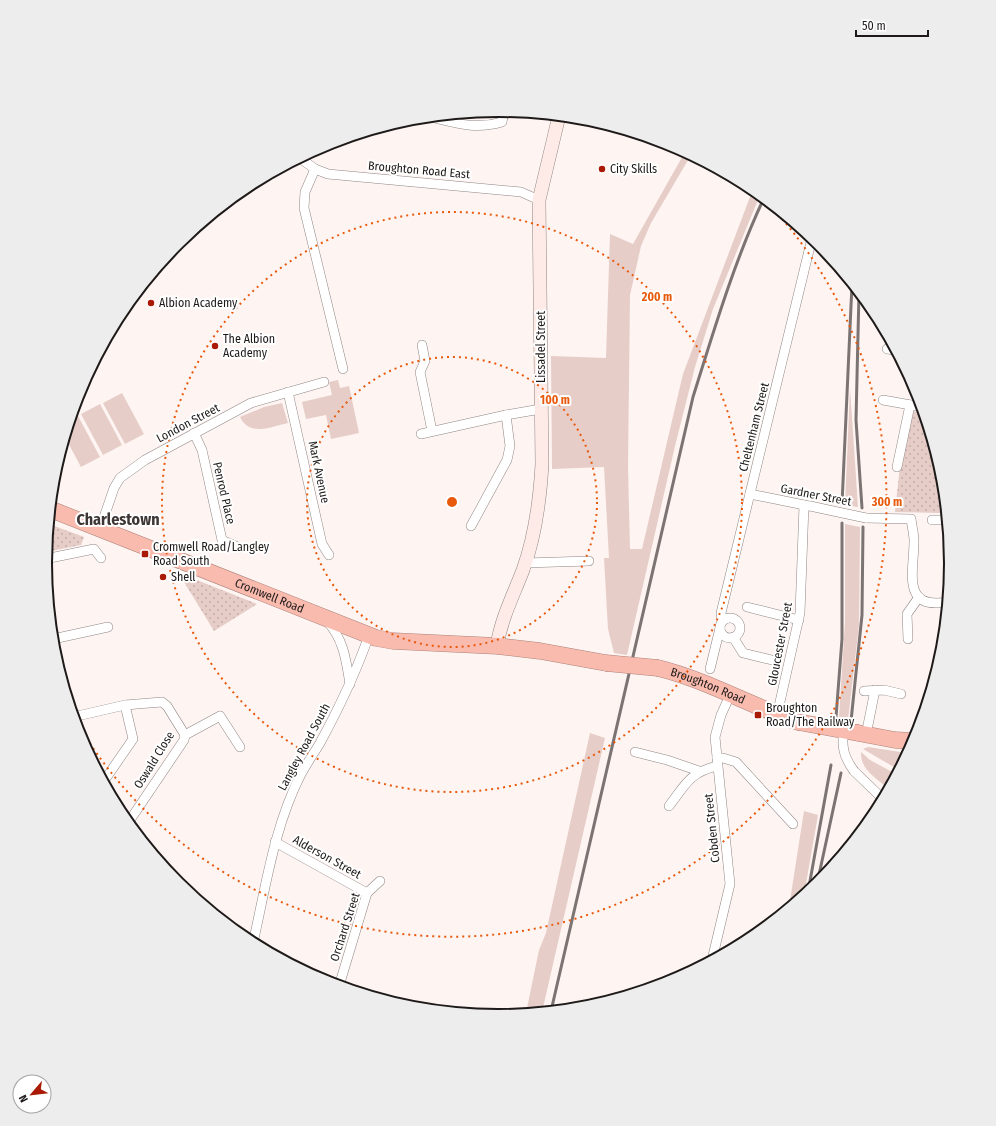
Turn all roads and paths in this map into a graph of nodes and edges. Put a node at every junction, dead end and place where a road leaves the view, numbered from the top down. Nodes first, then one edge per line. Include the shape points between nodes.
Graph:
1 (503, 117) edge
2 (446, 120) edge
3 (559, 121) edge
4 (305, 161) edge
5 (315, 169) junction
6 (539, 200) junction
7 (810, 245) edge
8 (422, 345) dead end
9 (343, 369) dead end
10 (324, 382) dead end
11 (288, 392) junction
12 (883, 400) dead end
13 (910, 405) junction
14 (915, 406) edge
15 (541, 409) junction
16 (506, 414) junction
17 (432, 431) junction
18 (194, 433) junction
19 (421, 434) dead end
20 (897, 467) dead end
21 (750, 494) junction
22 (807, 506) junction
23 (55, 511) edge
24 (932, 520) dead end
25 (942, 520) edge
26 (471, 526) dead end
27 (100, 529) junction
28 (240, 548) dead end
29 (329, 556) dead end
30 (52, 558) edge
31 (101, 558) dead end
32 (590, 561) dead end
33 (525, 563) junction
34 (919, 597) junction
35 (942, 603) edge
36 (747, 607) dead end
37 (324, 618) junction
38 (799, 620) junction
39 (721, 625) junction
40 (108, 627) dead end
41 (369, 635) junction
42 (733, 637) junction
43 (59, 638) edge
44 (908, 639) dead end
45 (497, 646) junction
46 (772, 660) dead end
47 (710, 668) dead end
48 (350, 684) junction
49 (875, 690) junction
50 (864, 691) dead end
51 (731, 694) junction
52 (901, 694) dead end
53 (125, 705) junction
54 (777, 715) junction
55 (79, 716) edge
56 (856, 733) junction
57 (185, 735) junction
58 (907, 741) edge
59 (240, 747) dead end
60 (635, 752) dead end
61 (717, 762) junction
62 (699, 771) junction
63 (107, 777) edge
64 (879, 795) edge
65 (669, 806) dead end
66 (131, 817) edge
67 (793, 824) dead end
68 (275, 842) junction
69 (380, 881) dead end
70 (368, 893) junction
71 (254, 937) edge
72 (714, 953) edge
73 (341, 980) edge

1 - 2 street via 502,122 490,126 473,126
3 - 6 street, Lissadel Street
4 - 5 street, Broughton Road East
5 - 6 street, Broughton Road East via 328,174 520,192
5 - 9 street via 305,192 304,208
6 - 15 street, Lissadel Street
7 - 21 street, Cheltenham Street
8 - 17 street via 425,361 420,372
10 - 11 street, London Street
11 - 18 street, London Street via 251,403
11 - 29 street, Mark Avenue via 322,544
12 - 13 street
13 - 14 street
13 - 20 street
15 - 16 street
15 - 33 street, Lissadel Street via 542,464 539,502
16 - 17 street
16 - 26 street via 510,446 507,460
17 - 19 street
18 - 27 street, London Street via 145,460 120,478
18 - 28 street, Penrod Place via 202,450 222,540
21 - 22 street, Gardner Street
21 - 39 street, Cheltenham Street via 720,613
22 - 34 street, Gardner Street, bridge via 866,518 911,520 914,540 912,585
22 - 38 street, Gloucester Street
23 - 27 highway, Cromwell Road
24 - 25 street
27 - 37 highway, Cromwell Road
30 - 31 street via 94,549
32 - 33 street
33 - 45 street, Lissadel Street via 503,617
34 - 35 street via 933,605
34 - 44 street via 907,614
36 - 38 street
37 - 41 highway, Cromwell Road
37 - 48 street via 341,641
38 - 54 street, Gloucester Street
39 - 42 street via 724,636
39 - 42 street via 729,617 737,620 740,628
39 - 47 street, Cheltenham Street
40 - 43 street
41 - 45 highway, Cromwell Road via 393,641
41 - 48 street, Langley Road South
42 - 46 street via 743,653
45 - 51 highway, Broughton Road, bridge via 606,663 658,668
48 - 68 street, Langley Road South via 301,774
49 - 50 street
49 - 52 street
49 - 56 street
51 - 54 highway, Broughton Road
51 - 61 street, Cobden Street via 721,715 716,737
53 - 55 street
53 - 57 street, Oswald Close via 162,702
53 - 63 street via 133,739
54 - 56 highway, Broughton Road, bridge via 798,722
56 - 58 highway, Broughton Road
56 - 64 street, bridge via 842,746 845,759
57 - 59 street via 220,716
57 - 66 street, Oswald Close
60 - 62 street
61 - 62 street
61 - 67 street via 723,758 736,762
61 - 72 street, Cobden Street via 730,884
62 - 65 street via 690,778
68 - 70 street, Alderson Street
68 - 71 street, Langley Road South
69 - 70 street, Orchard Street
70 - 73 street, Orchard Street

